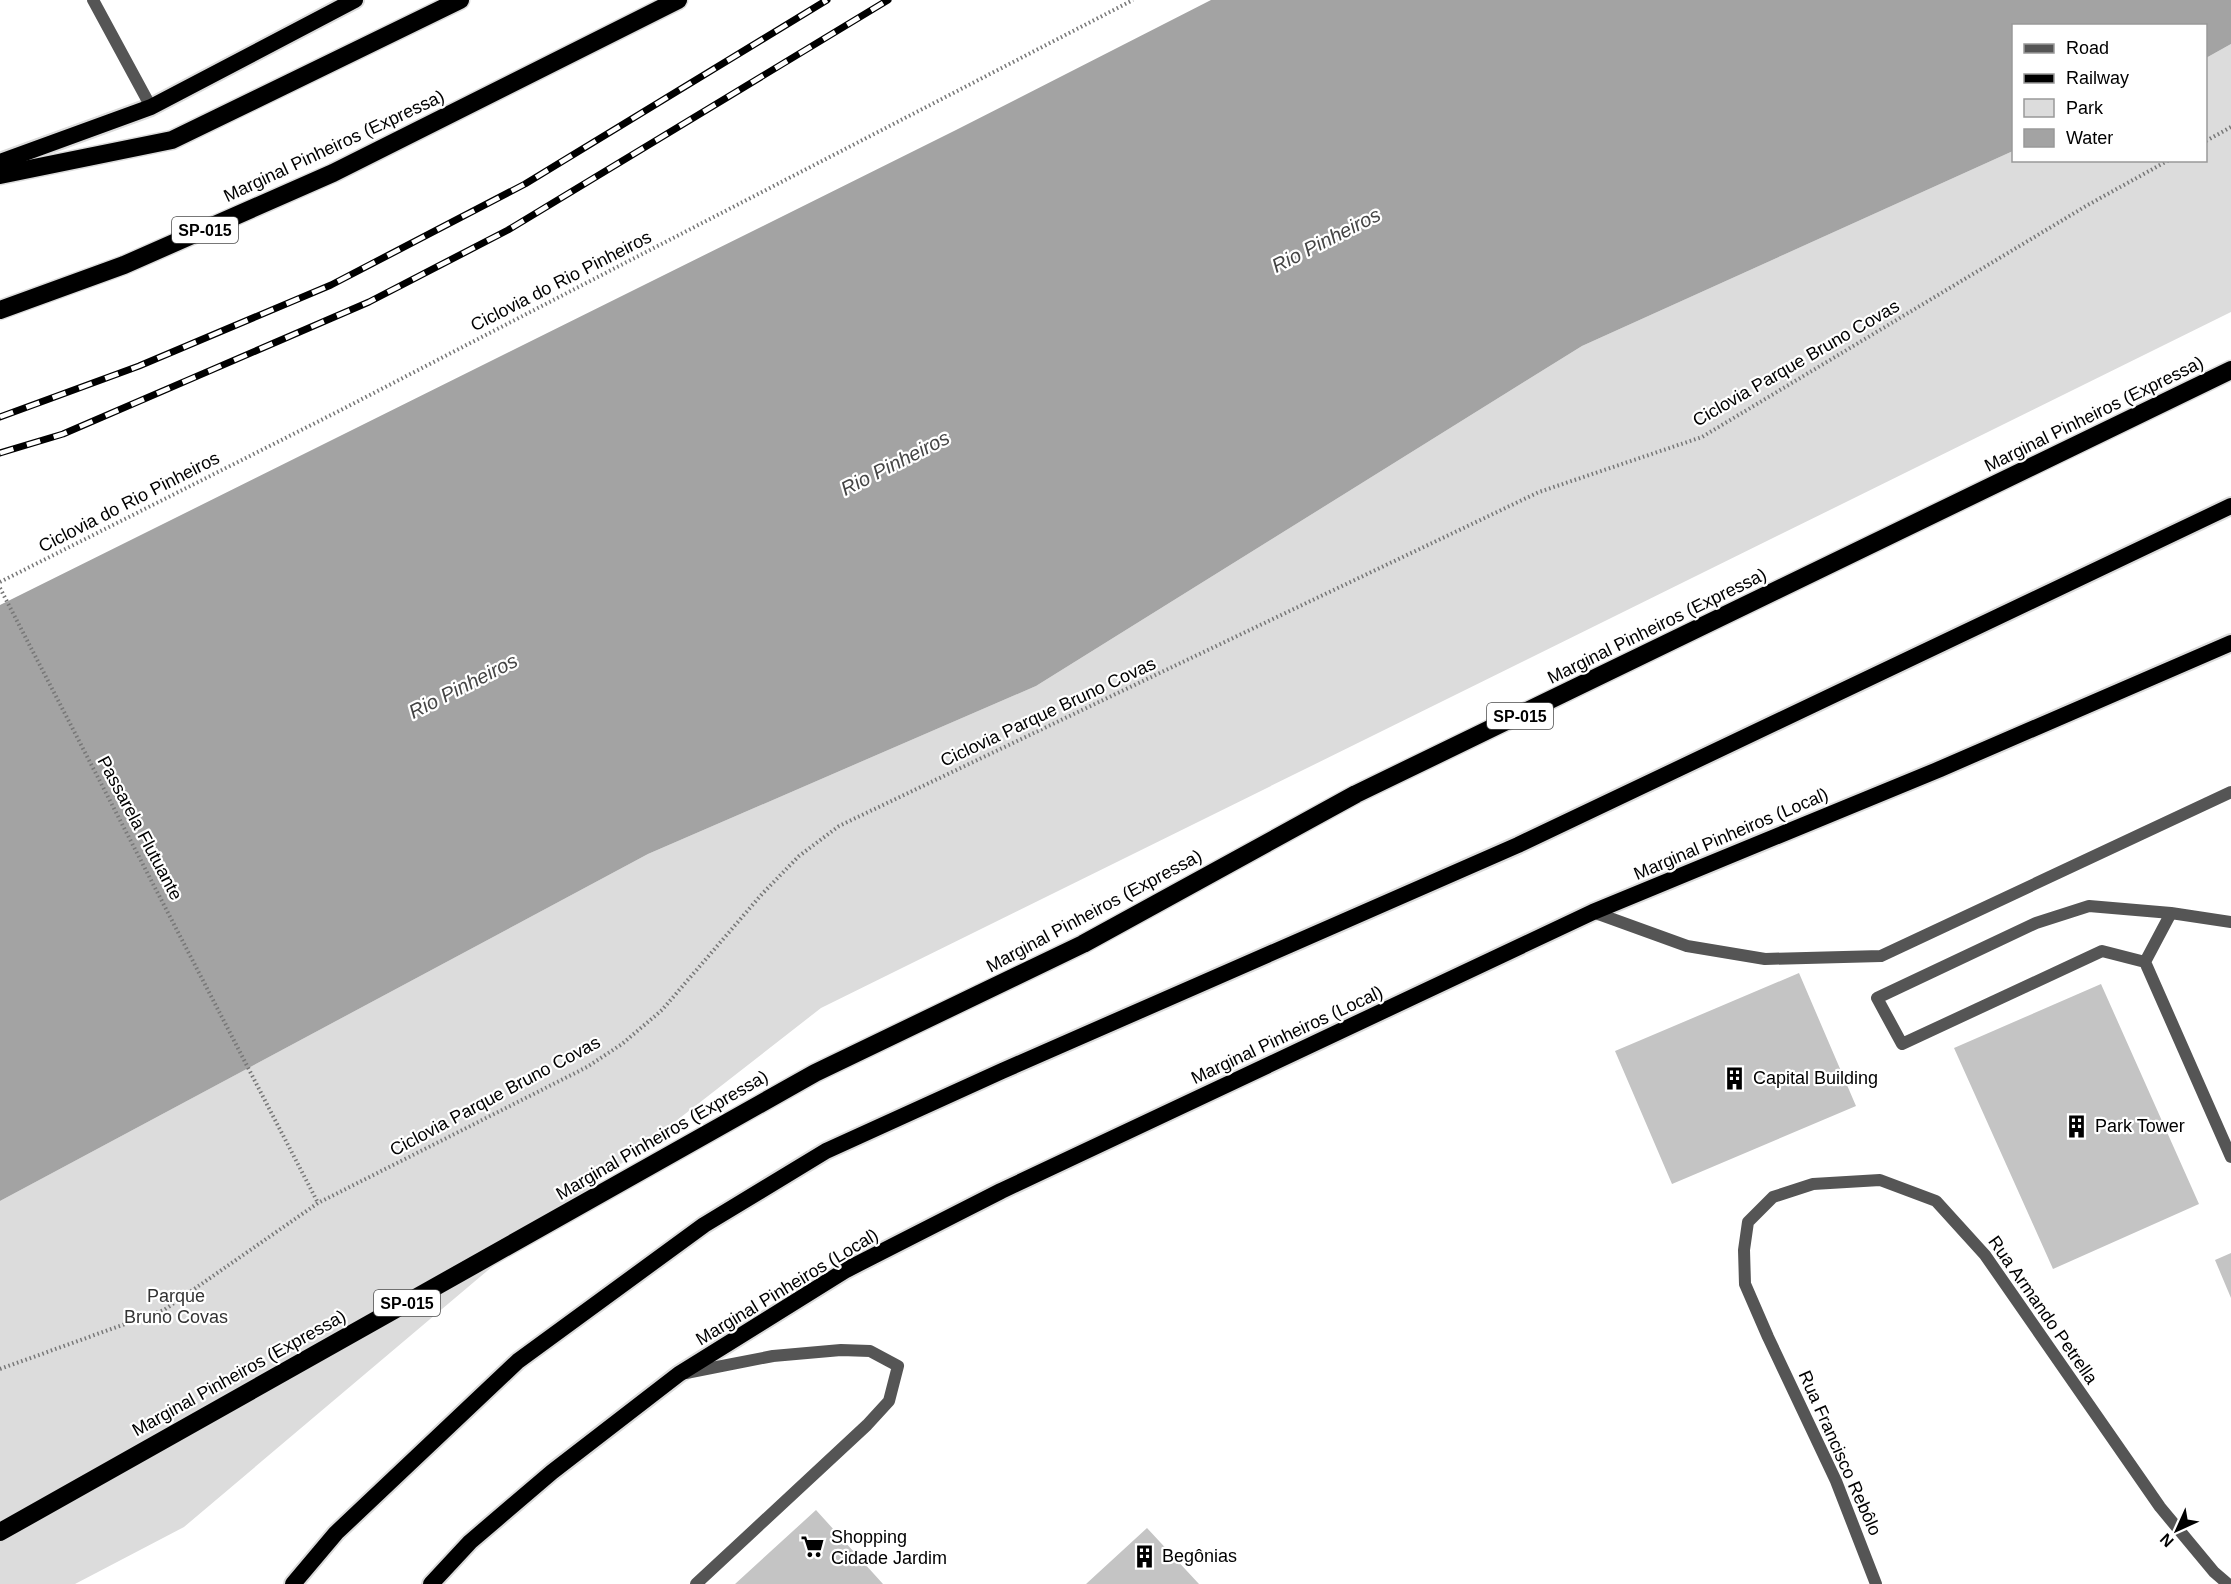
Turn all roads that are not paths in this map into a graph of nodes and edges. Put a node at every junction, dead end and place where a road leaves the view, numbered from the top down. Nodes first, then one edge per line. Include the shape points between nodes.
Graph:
1 (93, 0) edge
2 (355, 0) edge
3 (460, 0) edge
4 (678, 0) edge
5 (152, 107) junction
6 (0, 162) edge
7 (0, 175) edge
8 (0, 310) edge
9 (2231, 370) edge
10 (2231, 506) edge
11 (2231, 644) edge
12 (2231, 792) edge
13 (1593, 912) junction
14 (2171, 913) junction
15 (2231, 922) edge
16 (2145, 962) junction
17 (2231, 1157) edge
18 (1768, 1337) joint
19 (679, 1374) junction
20 (0, 1532) edge
21 (293, 1584) edge
22 (431, 1584) edge
23 (696, 1584) edge
24 (1876, 1584) edge
25 (2228, 1584) edge

1 - 5 street
2 - 5 highway
3 - 7 highway via 171,140
4 - 8 highway, Marginal Pinheiros (Expressa) / SP-015 via 333,173 124,265
5 - 6 highway
9 - 20 highway, Marginal Pinheiros (Expressa) / SP-015 via 1356,794 1083,944 815,1073
10 - 21 highway via 1518,845 826,1151 704,1225 518,1361 336,1533
11 - 13 highway, Marginal Pinheiros (Local)
12 - 13 street via 1881,956 1765,959 1687,946
13 - 19 highway, Marginal Pinheiros (Local) via 1001,1191 846,1270
14 - 15 street
14 - 16 street
14 - 16 street via 2089,906 2036,923 1877,998 1902,1044 2102,951
16 - 17 street
18 - 24 street, Rua Francisco Rebôlo via 1836,1480
18 - 25 street, Rua Armando Petrella via 1745,1284 1744,1250 1748,1222 1773,1197 1813,1184 1880,1180 1936,1201 1985,1256 2160,1507
19 - 22 highway, Marginal Pinheiros (Local) via 552,1472 470,1542
19 - 23 street via 773,1356 842,1350 870,1351 898,1366 889,1401 867,1425

